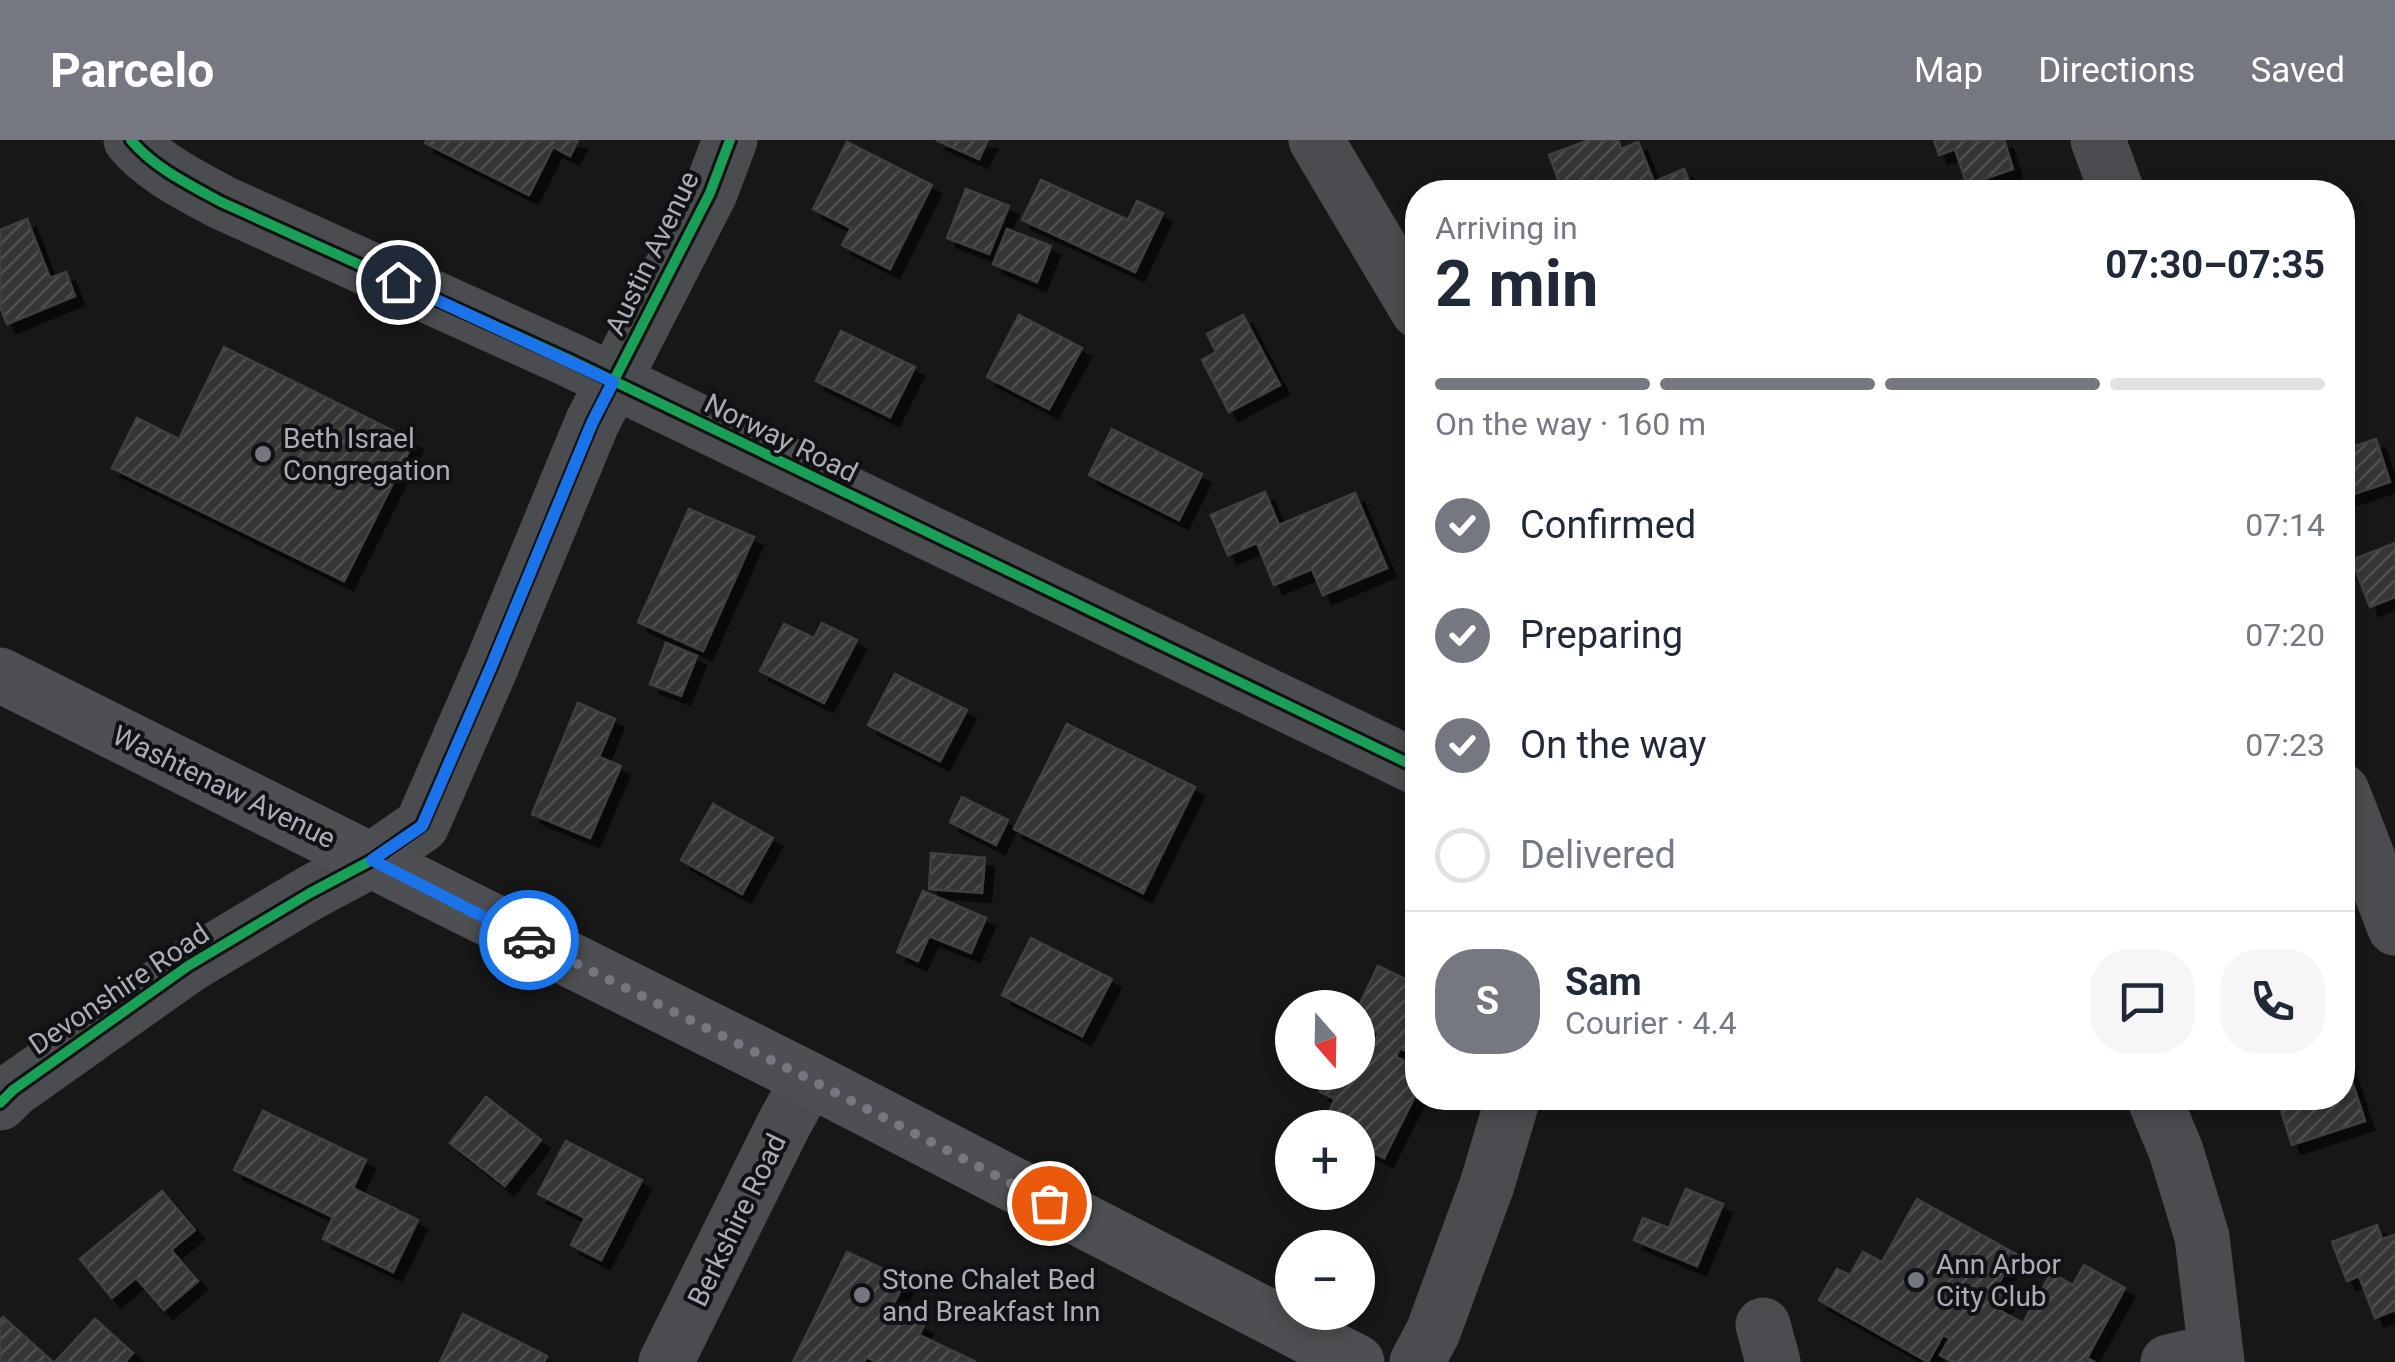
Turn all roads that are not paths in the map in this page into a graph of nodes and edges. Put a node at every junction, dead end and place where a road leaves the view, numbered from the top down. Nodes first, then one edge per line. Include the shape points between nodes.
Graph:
1 (131, 140) edge
2 (730, 140) edge
3 (1316, 140) edge
4 (2098, 140) edge
5 (2113, 180) edge
6 (1405, 289) edge
7 (613, 382) junction
8 (0, 675) edge
9 (1405, 762) edge
10 (2355, 825) edge
11 (372, 860) junction
12 (2395, 928) edge
13 (809, 1079) junction
14 (0, 1103) edge
15 (1510, 1110) edge
16 (2159, 1110) edge
17 (2200, 1358) edge
18 (666, 1362) edge
19 (1357, 1362) edge
20 (1417, 1362) edge

1 - 7 street, Norway Road via 221,202
2 - 7 street, Austin Avenue
3 - 6 street
4 - 5 street
7 - 9 street, Norway Road
7 - 11 street, Austin Avenue via 422,826
8 - 11 main road, Washtenaw Avenue
10 - 12 street
11 - 13 main road, Washtenaw Avenue
11 - 14 street, Devonshire Road via 188,966
13 - 18 street, Berkshire Road
13 - 19 main road, Washtenaw Avenue
15 - 20 street
16 - 17 street via 2202,1236

